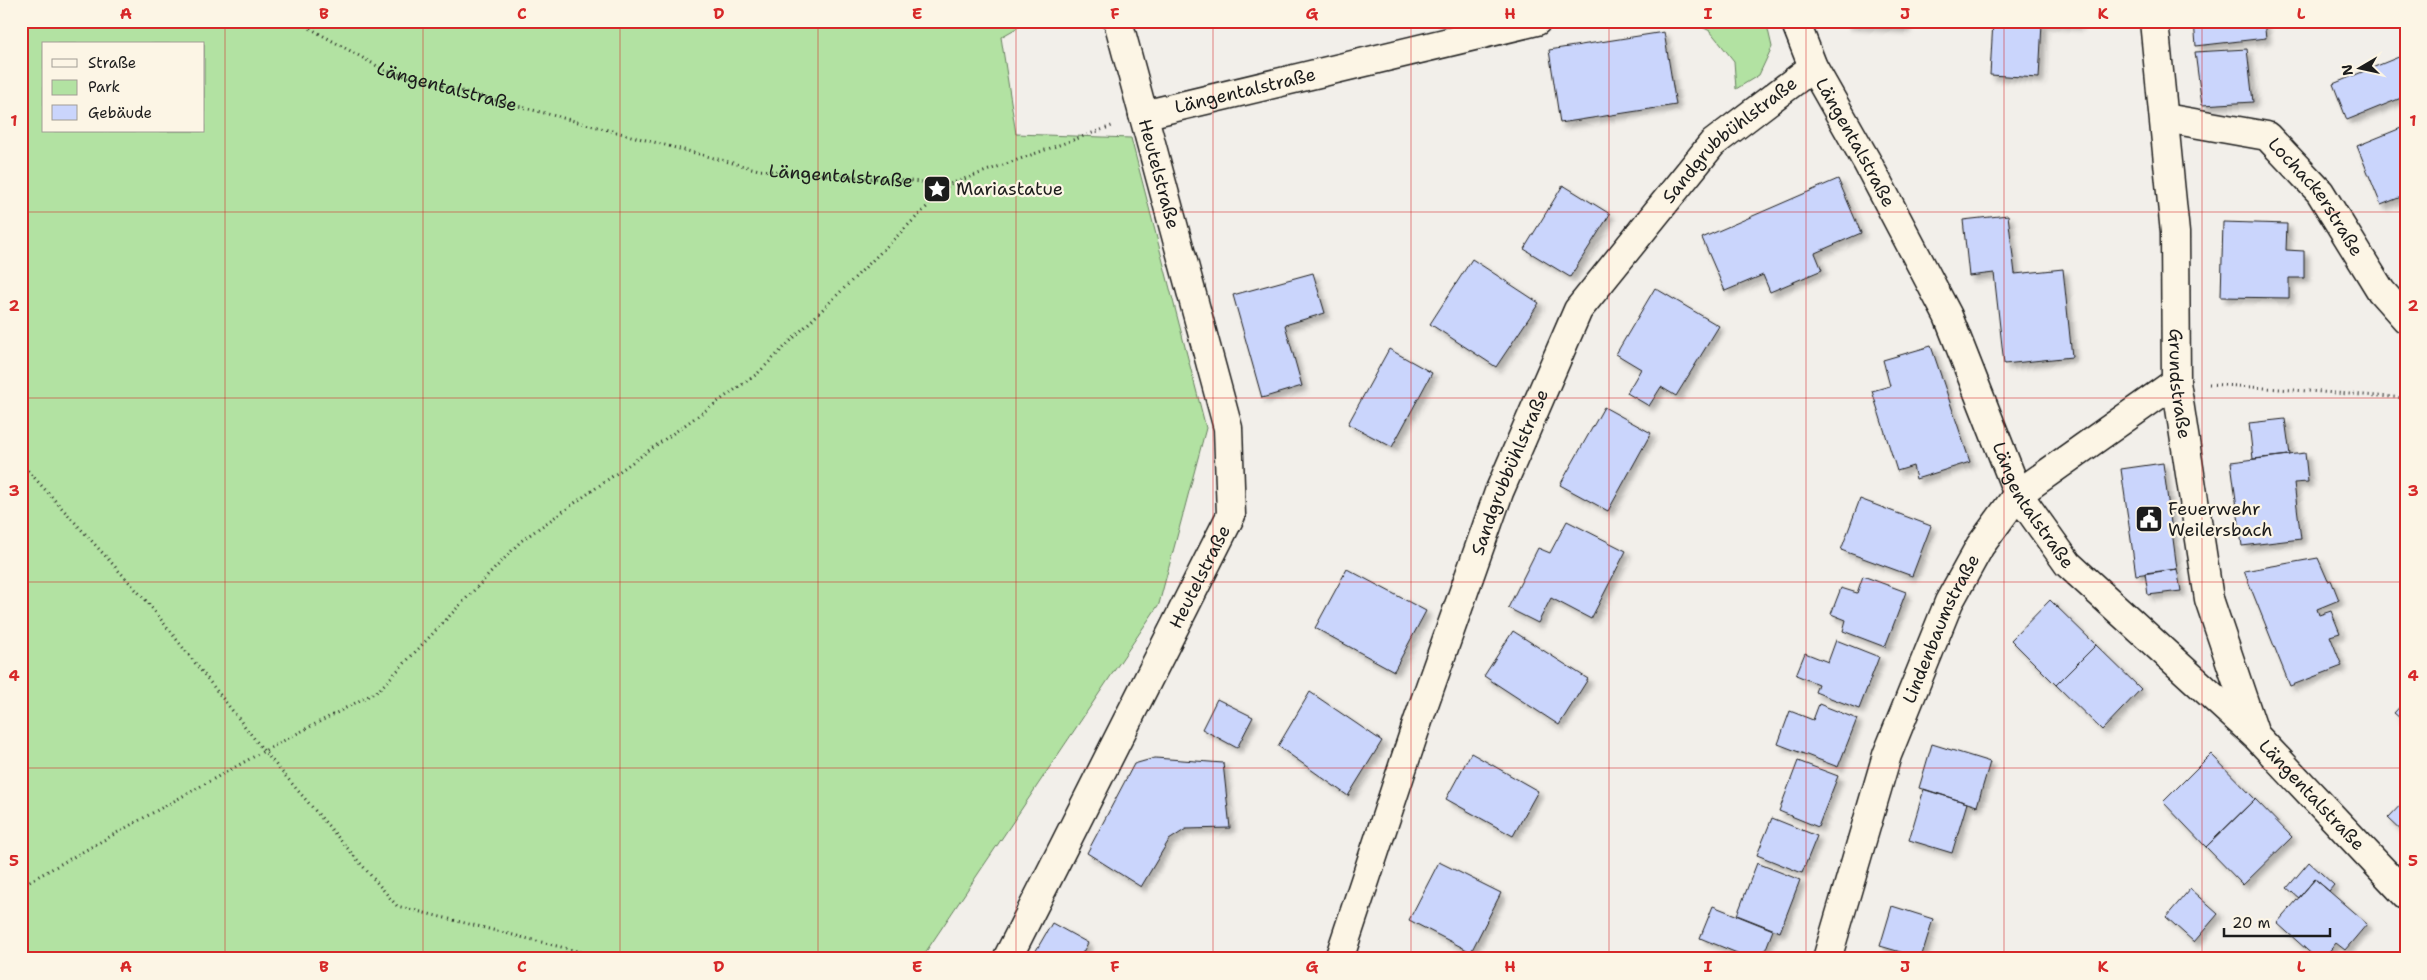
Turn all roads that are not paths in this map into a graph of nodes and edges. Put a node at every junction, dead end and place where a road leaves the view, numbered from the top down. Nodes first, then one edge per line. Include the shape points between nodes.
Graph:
1 (1118, 21) edge
2 (1537, 21) edge
3 (1795, 21) edge
4 (2154, 21) edge
5 (1814, 67) junction
6 (1143, 115) junction
7 (2165, 118) junction
8 (2406, 318) edge
9 (2176, 382) junction
10 (2018, 494) junction
11 (2256, 736) junction
12 (2406, 895) edge
13 (1007, 959) edge
14 (1339, 959) edge
15 (1827, 959) edge

1 - 6 street, Heutelstraße
2 - 6 street, Längentalstraße
3 - 5 street, Längentalstraße
4 - 7 street, Grundstraße
5 - 10 street, Längentalstraße via 1948,316
5 - 14 street, Sandgrubbühlstraße via 1712,144 1578,310 1499,492
6 - 13 street, Heutelstraße via 1228,428 1231,515
7 - 8 street, Lochackerstraße via 2267,136 2320,192 2381,291
7 - 9 street, Grundstraße via 2175,233
9 - 10 street, Lindenbaumstraße
9 - 11 street, Grundstraße via 2209,599
10 - 11 street, Längentalstraße via 2068,564
10 - 15 street, Lindenbaumstraße via 1980,546 1949,602 1887,755
11 - 12 street, Längentalstraße

